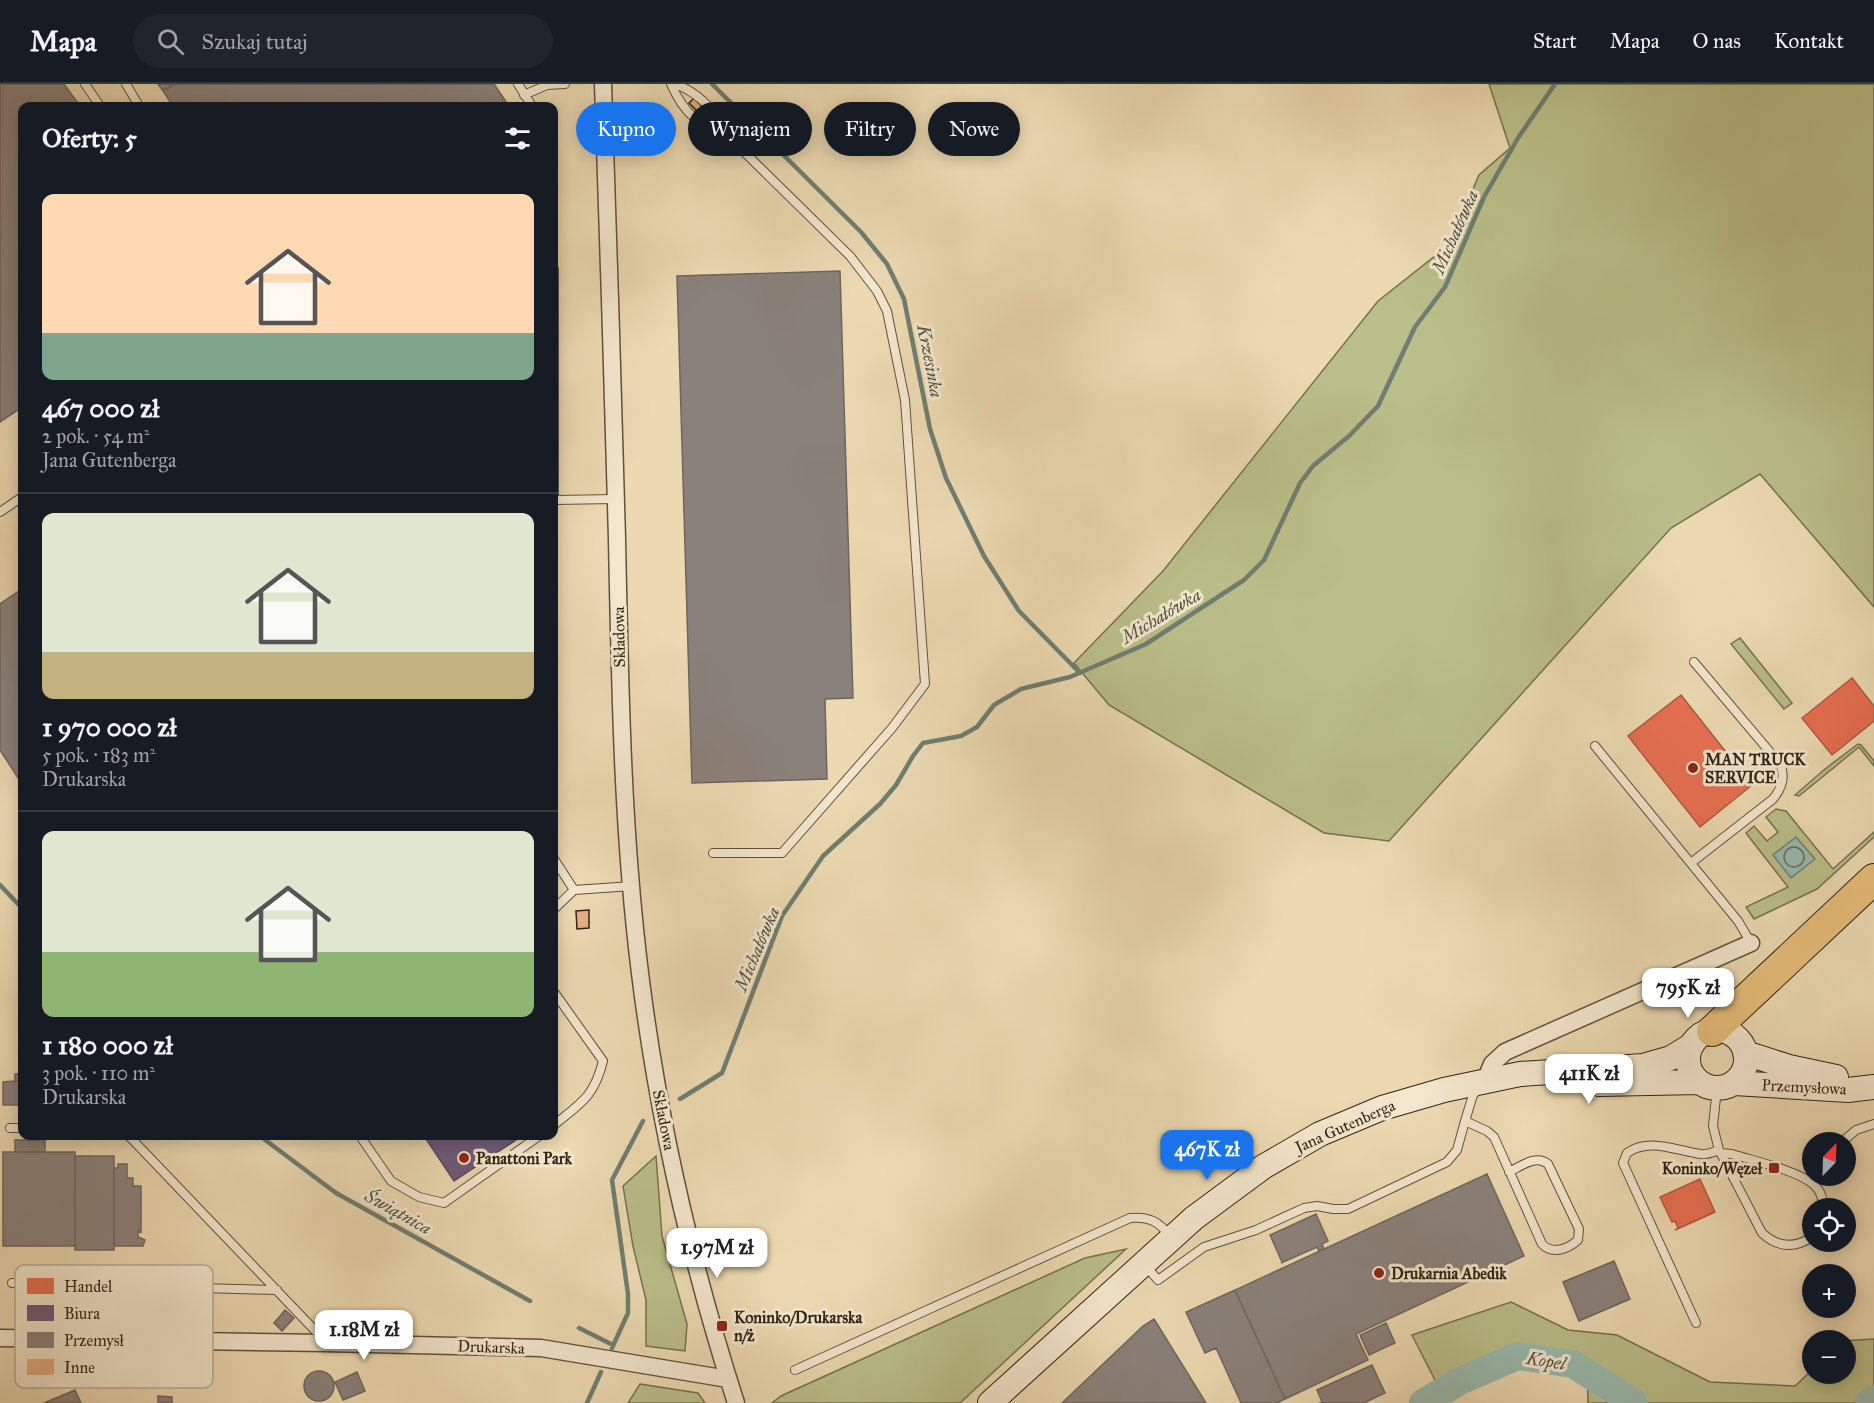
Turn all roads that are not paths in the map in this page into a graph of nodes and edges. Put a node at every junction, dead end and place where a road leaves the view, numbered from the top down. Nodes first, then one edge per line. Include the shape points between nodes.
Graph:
1 (85, 84) edge
2 (126, 84) edge
3 (518, 84) edge
4 (565, 84) edge
5 (603, 84) edge
6 (671, 84) edge
7 (676, 84) edge
8 (524, 95) junction
9 (97, 102) edge
10 (137, 102) edge
11 (529, 102) edge
12 (704, 102) edge
13 (688, 112) edge
14 (748, 156) edge
15 (616, 499) junction
16 (18, 500) edge
17 (558, 500) edge
18 (0, 512) edge
19 (1694, 662) dead end
20 (1595, 746) dead end
21 (713, 853) dead end
22 (1691, 863) junction
23 (558, 865) edge
24 (1874, 879) edge
25 (632, 886) junction
26 (574, 890) junction
27 (558, 905) edge
28 (1751, 943) joint
29 (558, 998) edge
30 (1725, 1035) junction
31 (1874, 1082) edge
32 (1484, 1083) junction
33 (1717, 1084) junction
34 (1874, 1088) edge
35 (1465, 1121) junction
36 (558, 1122) edge
37 (1874, 1124) edge
38 (10, 1128) dead end
39 (18, 1128) edge
40 (1854, 1132) edge
41 (133, 1140) edge
42 (363, 1140) edge
43 (533, 1140) edge
44 (1720, 1152) junction
45 (1509, 1172) junction
46 (1802, 1178) edge
47 (1171, 1237) junction
48 (1802, 1243) edge
49 (1143, 1263) junction
50 (12, 1283) dead end
51 (15, 1283) edge
52 (213, 1288) edge
53 (277, 1290) junction
54 (1696, 1323) dead end
55 (0, 1338) edge
56 (15, 1338) edge
57 (213, 1341) edge
58 (326, 1343) junction
59 (795, 1370) dead end
60 (728, 1379) junction
61 (995, 1401) edge
62 (736, 1403) edge

1 - 9 lane
2 - 10 lane
3 - 8 lane
4 - 8 lane via 547,85
5 - 15 street, Składowa
6 - 13 lane via 679,103
7 - 12 lane via 693,91
8 - 11 lane
14 - 21 lane via 850,256 887,311 905,400 925,684 892,728 782,853
15 - 17 lane
15 - 25 street, Składowa via 623,777
16 - 18 lane
19 - 22 lane via 1780,764 1783,777 1773,799
20 - 22 lane
22 - 28 lane
23 - 26 lane
24 - 30 highway
25 - 26 lane
25 - 60 street, Składowa via 647,1025 660,1101 696,1269
26 - 27 lane
28 - 32 street via 1505,1052 1492,1064
29 - 36 lane via 603,1061 598,1080 585,1100
30 - 31 street, Przemysłowa via 1789,1067
30 - 32 street via 1671,1058 1643,1065 1520,1074
30 - 33 street via 1744,1070
30 - 33 street via 1688,1055 1692,1074
32 - 33 street, Przemysłowa via 1505,1087
32 - 35 lane via 1473,1095
32 - 47 street, Jana Gutenberga via 1404,1101 1320,1134 1243,1180
33 - 34 street, Przemysłowa
33 - 44 lane via 1713,1126
35 - 45 lane via 1494,1137
35 - 49 lane via 1457,1150 1448,1162 1348,1209 1304,1208 1256,1230 1204,1247 1158,1280
37 - 40 lane
38 - 39 lane
41 - 53 lane
42 - 43 lane via 391,1181 419,1197 444,1203
44 - 46 lane
44 - 48 lane via 1756,1223 1770,1240 1790,1246
44 - 54 lane via 1703,1155 1664,1147 1637,1147 1627,1153 1623,1163
45 - 45 lane via 1546,1248 1557,1250 1574,1244 1579,1229 1548,1164 1537,1160
47 - 49 street, Jana Gutenberga
47 - 59 lane via 1153,1220 1130,1218
49 - 61 street, Jana Gutenberga
50 - 51 lane
52 - 53 lane
53 - 58 lane
55 - 56 street, Drukarska
57 - 58 street, Drukarska
58 - 60 street, Drukarska via 541,1348
60 - 62 street, Składowa

